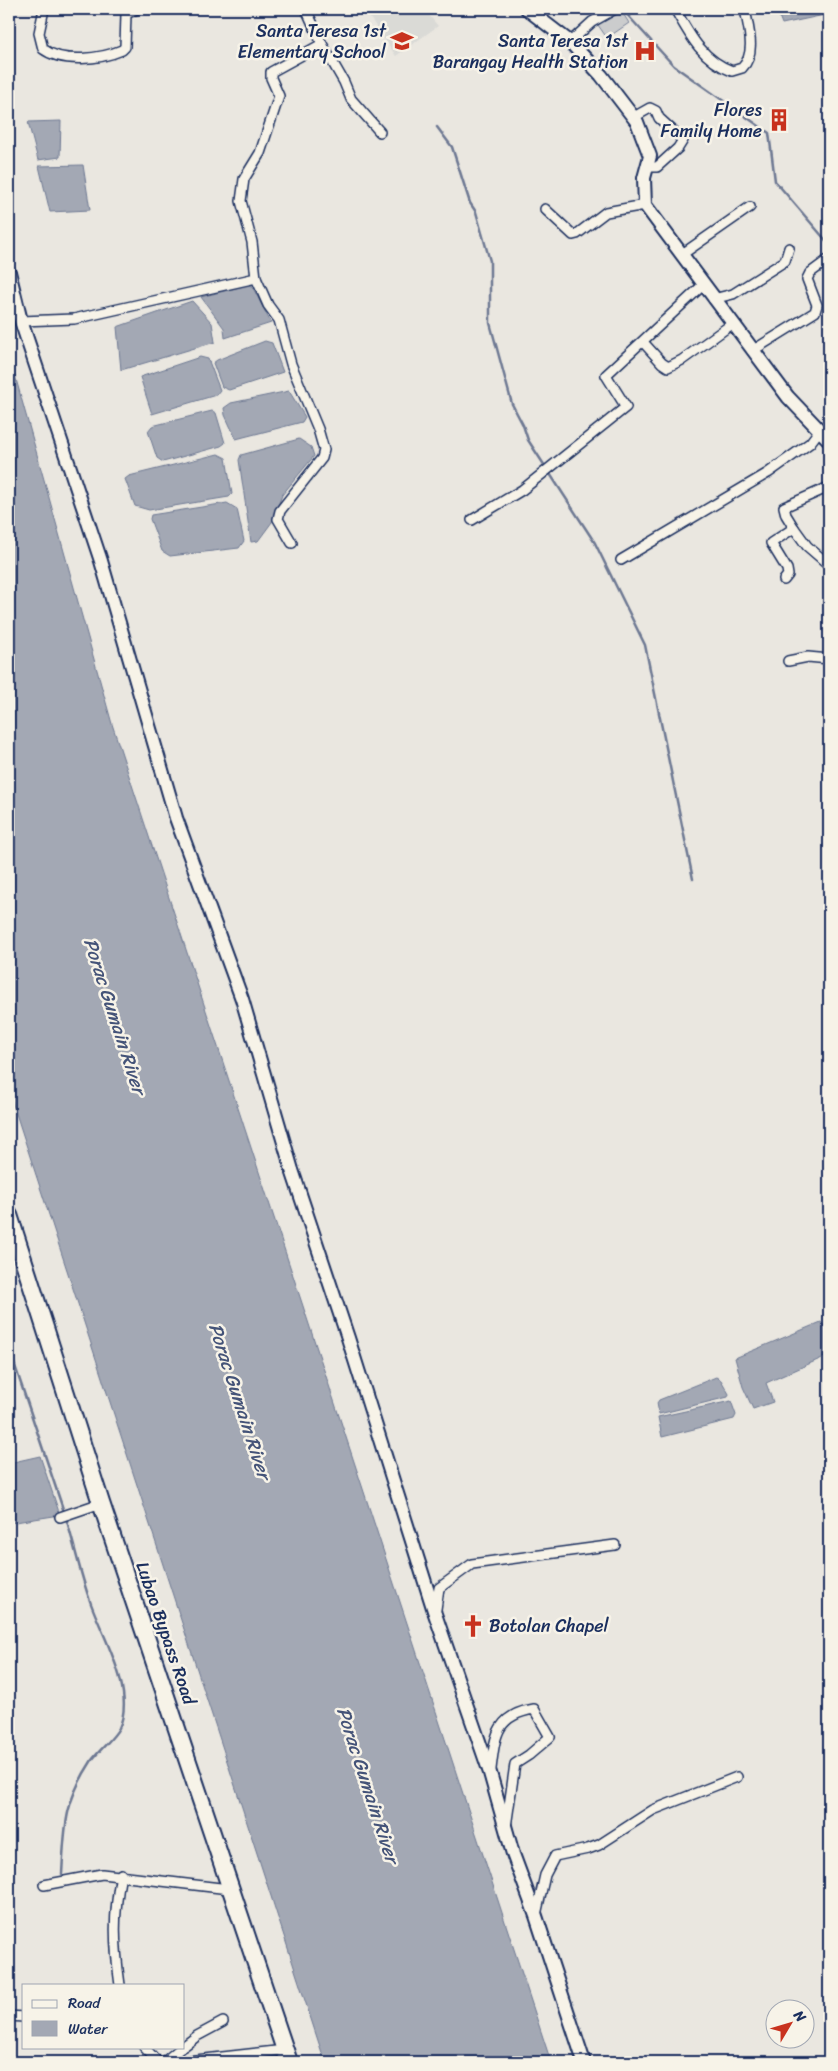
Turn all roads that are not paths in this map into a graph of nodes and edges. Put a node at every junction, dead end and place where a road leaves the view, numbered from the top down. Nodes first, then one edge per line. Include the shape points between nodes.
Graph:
1 (44, 9) edge
2 (138, 9) edge
3 (306, 9) edge
4 (527, 9) edge
5 (615, 9) edge
6 (675, 9) edge
7 (745, 9) edge
8 (570, 42) junction
9 (322, 44) junction
10 (634, 117) junction
11 (380, 132) dead end
12 (647, 167) junction
13 (645, 205) junction
14 (750, 207) dead end
15 (545, 209) dead end
16 (789, 248) dead end
17 (681, 255) junction
18 (829, 259) edge
19 (9, 272) edge
20 (256, 278) junction
21 (703, 285) junction
22 (713, 299) junction
23 (21, 321) junction
24 (732, 324) junction
25 (643, 342) junction
26 (752, 351) junction
27 (819, 431) junction
28 (829, 440) edge
29 (829, 487) edge
30 (472, 520) dead end
31 (794, 528) junction
32 (292, 543) dead end
33 (621, 560) dead end
34 (829, 564) edge
35 (784, 580) dead end
36 (829, 659) edge
37 (788, 661) dead end
38 (9, 1215) edge
39 (101, 1503) junction
40 (63, 1515) dead end
41 (615, 1545) dead end
42 (435, 1614) junction
43 (490, 1773) junction
44 (737, 1777) dead end
45 (506, 1828) junction
46 (121, 1874) junction
47 (44, 1885) dead end
48 (230, 1889) junction
49 (536, 1916) junction
50 (120, 1984) edge
51 (9, 2016) edge
52 (22, 2017) edge
53 (224, 2022) dead end
54 (185, 2045) edge
55 (145, 2048) edge
56 (182, 2048) edge
57 (287, 2056) edge
58 (158, 2062) edge
59 (164, 2062) edge
60 (178, 2062) edge
61 (584, 2062) edge

1 - 2 street via 39,33 43,50 49,54 92,59 122,50 126,14
3 - 9 street
4 - 8 street
5 - 8 street via 592,22
6 - 7 street via 698,48 732,71 742,68 750,55
8 - 10 street via 602,75
9 - 11 street via 351,99
9 - 20 street via 271,72 279,96 260,153 244,179 241,193
10 - 12 street via 650,156
10 - 12 street via 650,108 683,140 657,167
12 - 13 street
13 - 15 street via 606,212 573,235
13 - 17 street
14 - 17 street
16 - 22 street via 785,261 733,294
17 - 21 street
18 - 26 street via 807,279 817,305 815,312
19 - 23 street
20 - 23 street via 74,319
20 - 32 street via 278,320 324,450 322,458 280,511 278,519
21 - 22 street
21 - 25 street
22 - 24 street
23 - 42 street via 101,561 176,818 242,999 292,1170
24 - 25 street via 668,367
24 - 26 street
25 - 30 street via 606,375 626,407 522,490
26 - 27 street
27 - 28 street
27 - 33 street via 810,443 768,473
29 - 31 street via 784,507
31 - 34 street via 807,546
31 - 35 street via 771,543 787,569 788,575
36 - 37 street via 808,657
38 - 39 highway, Lubao Bypass Road
39 - 40 street
39 - 48 highway, Lubao Bypass Road
41 - 42 street via 472,1564 439,1588
42 - 43 street
43 - 45 street
43 - 45 street via 494,1738 506,1720 521,1711 534,1709 550,1737 515,1764
44 - 49 street via 653,1810 599,1845 555,1856 545,1875
45 - 49 street
46 - 47 street via 102,1874
46 - 48 street
46 - 50 street via 114,1910
48 - 57 highway, Lubao Bypass Road
49 - 61 street
51 - 52 street
53 - 54 street
55 - 58 street
56 - 59 street
57 - 60 street

